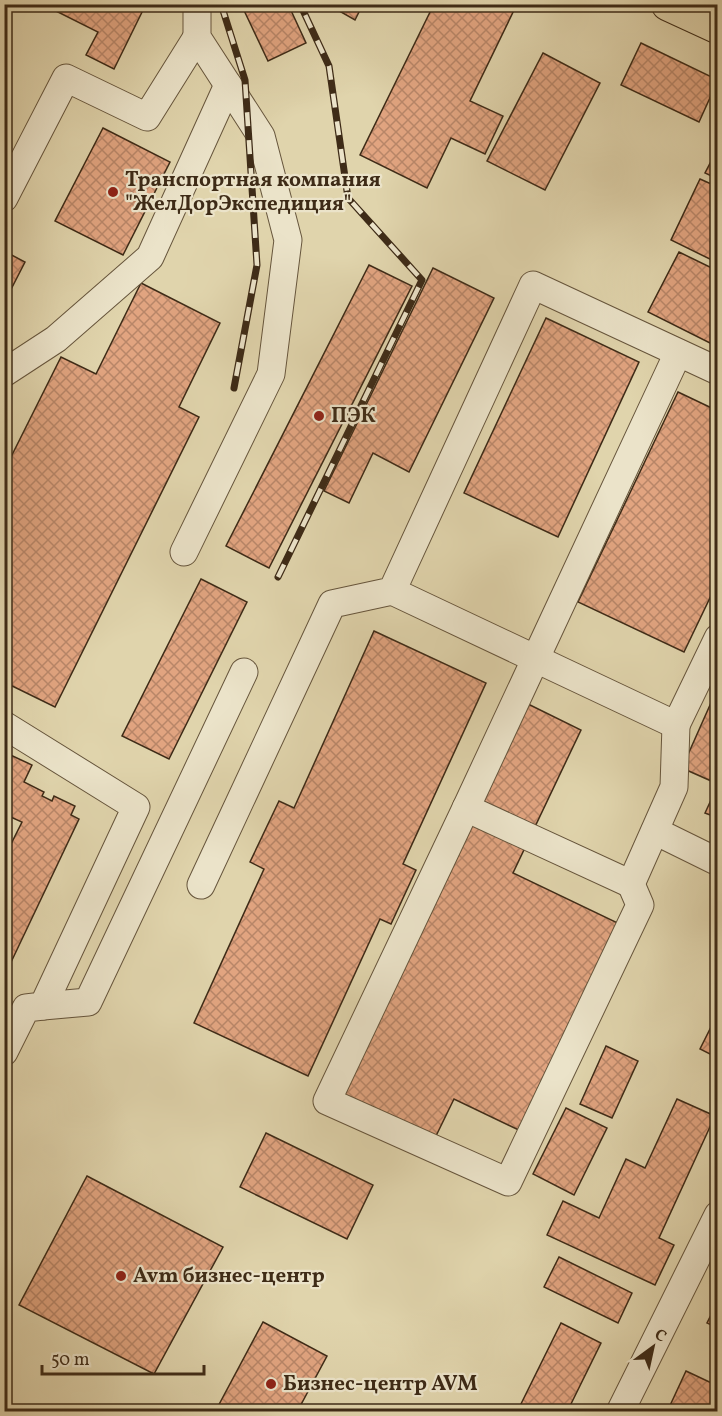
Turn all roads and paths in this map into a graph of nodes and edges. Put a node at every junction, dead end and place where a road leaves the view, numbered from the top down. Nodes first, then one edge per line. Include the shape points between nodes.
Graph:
1 (197, 4) edge
2 (668, 4) edge
3 (717, 27) edge
4 (197, 37) junction
5 (228, 84) junction
6 (4, 198) edge
7 (678, 353) junction
8 (717, 371) edge
9 (4, 373) edge
10 (184, 552) dead end
11 (392, 591) junction
12 (717, 638) edge
13 (536, 658) junction
14 (243, 672) dead end
15 (4, 725) edge
16 (676, 725) junction
17 (136, 807) junction
18 (466, 808) junction
19 (172, 824) junction
20 (655, 831) junction
21 (717, 861) edge
22 (631, 884) junction
23 (201, 885) dead end
24 (43, 1005) junction
25 (4, 1052) edge
26 (717, 1215) edge
27 (620, 1412) edge

1 - 4 street
2 - 3 main road
4 - 5 street
4 - 6 street via 147,117 66,78
5 - 9 street via 150,257 57,339
5 - 10 street via 261,136 288,240 271,374
7 - 8 street
7 - 11 street via 533,285
7 - 13 street
11 - 13 street
11 - 23 street via 332,604
12 - 16 street
13 - 16 street
13 - 18 street
14 - 19 street
15 - 17 street
16 - 20 street via 674,787
17 - 19 street
17 - 24 street
18 - 22 street
18 - 22 street via 327,1101 508,1182 640,905
19 - 24 street via 88,1002
20 - 21 street
20 - 22 street
24 - 25 street via 26,1008
26 - 27 street

